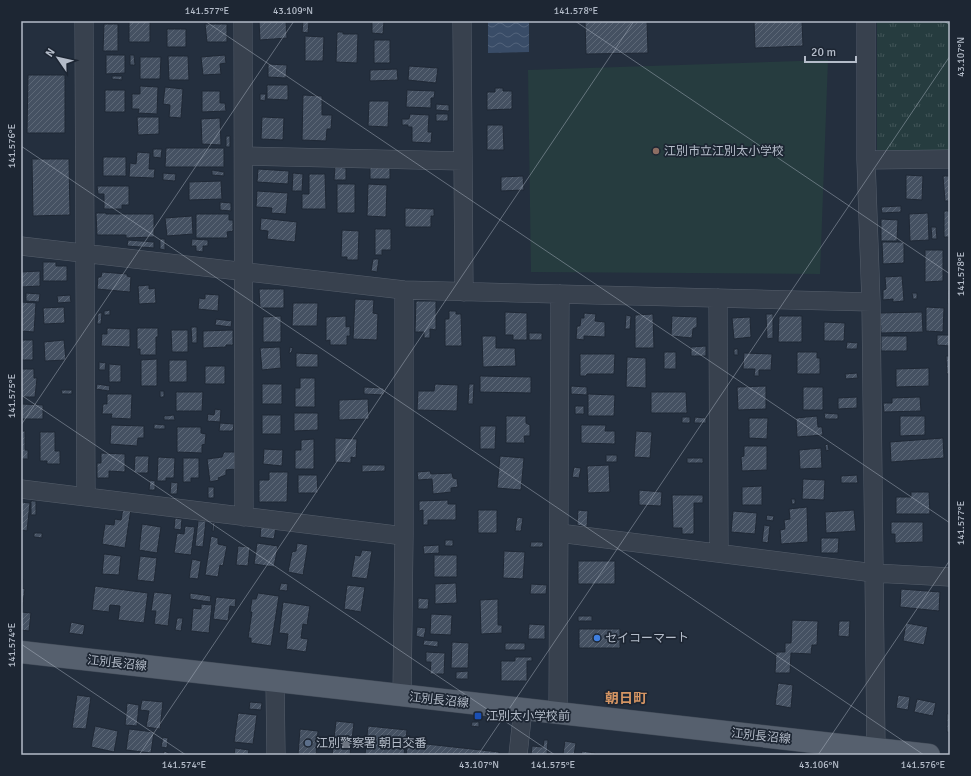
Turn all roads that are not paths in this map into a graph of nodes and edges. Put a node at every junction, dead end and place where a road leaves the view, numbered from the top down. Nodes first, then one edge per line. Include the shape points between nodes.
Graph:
1 (84, 21) edge
2 (243, 21) edge
3 (462, 21) edge
4 (866, 21) edge
5 (244, 156) junction
6 (950, 159) edge
7 (866, 160) junction
8 (463, 161) junction
9 (21, 246) edge
10 (86, 253) junction
11 (244, 271) junction
12 (404, 290) junction
13 (464, 292) junction
14 (560, 294) junction
15 (718, 298) junction
16 (871, 302) junction
17 (21, 489) edge
18 (86, 497) junction
19 (244, 517) junction
20 (559, 533) junction
21 (404, 536) junction
22 (719, 553) junction
23 (874, 573) junction
24 (950, 577) edge
25 (21, 652) edge
26 (275, 681) junction
27 (402, 695) junction
28 (523, 709) junction
29 (558, 713) junction
30 (876, 749) junction
31 (276, 755) edge
32 (518, 755) edge
33 (929, 755) edge

1 - 10 street
2 - 5 street
3 - 8 street
4 - 7 street
5 - 8 street
5 - 11 street
6 - 7 street
7 - 16 street
8 - 13 street
9 - 10 street
10 - 11 street
10 - 18 street
11 - 12 street
11 - 19 street
12 - 13 street
12 - 21 street
13 - 14 street
14 - 15 street
14 - 20 street
15 - 16 street
15 - 22 street
16 - 23 street
17 - 18 street
18 - 19 street
19 - 21 street
20 - 22 street
20 - 29 street
21 - 27 street
22 - 23 street
23 - 24 street
23 - 30 street
25 - 26 main road, 江別長沼線
26 - 27 main road, 江別長沼線
26 - 31 street
27 - 28 main road, 江別長沼線
28 - 29 main road, 江別長沼線
28 - 32 street
29 - 30 main road, 江別長沼線
30 - 33 main road, 江別長沼線

